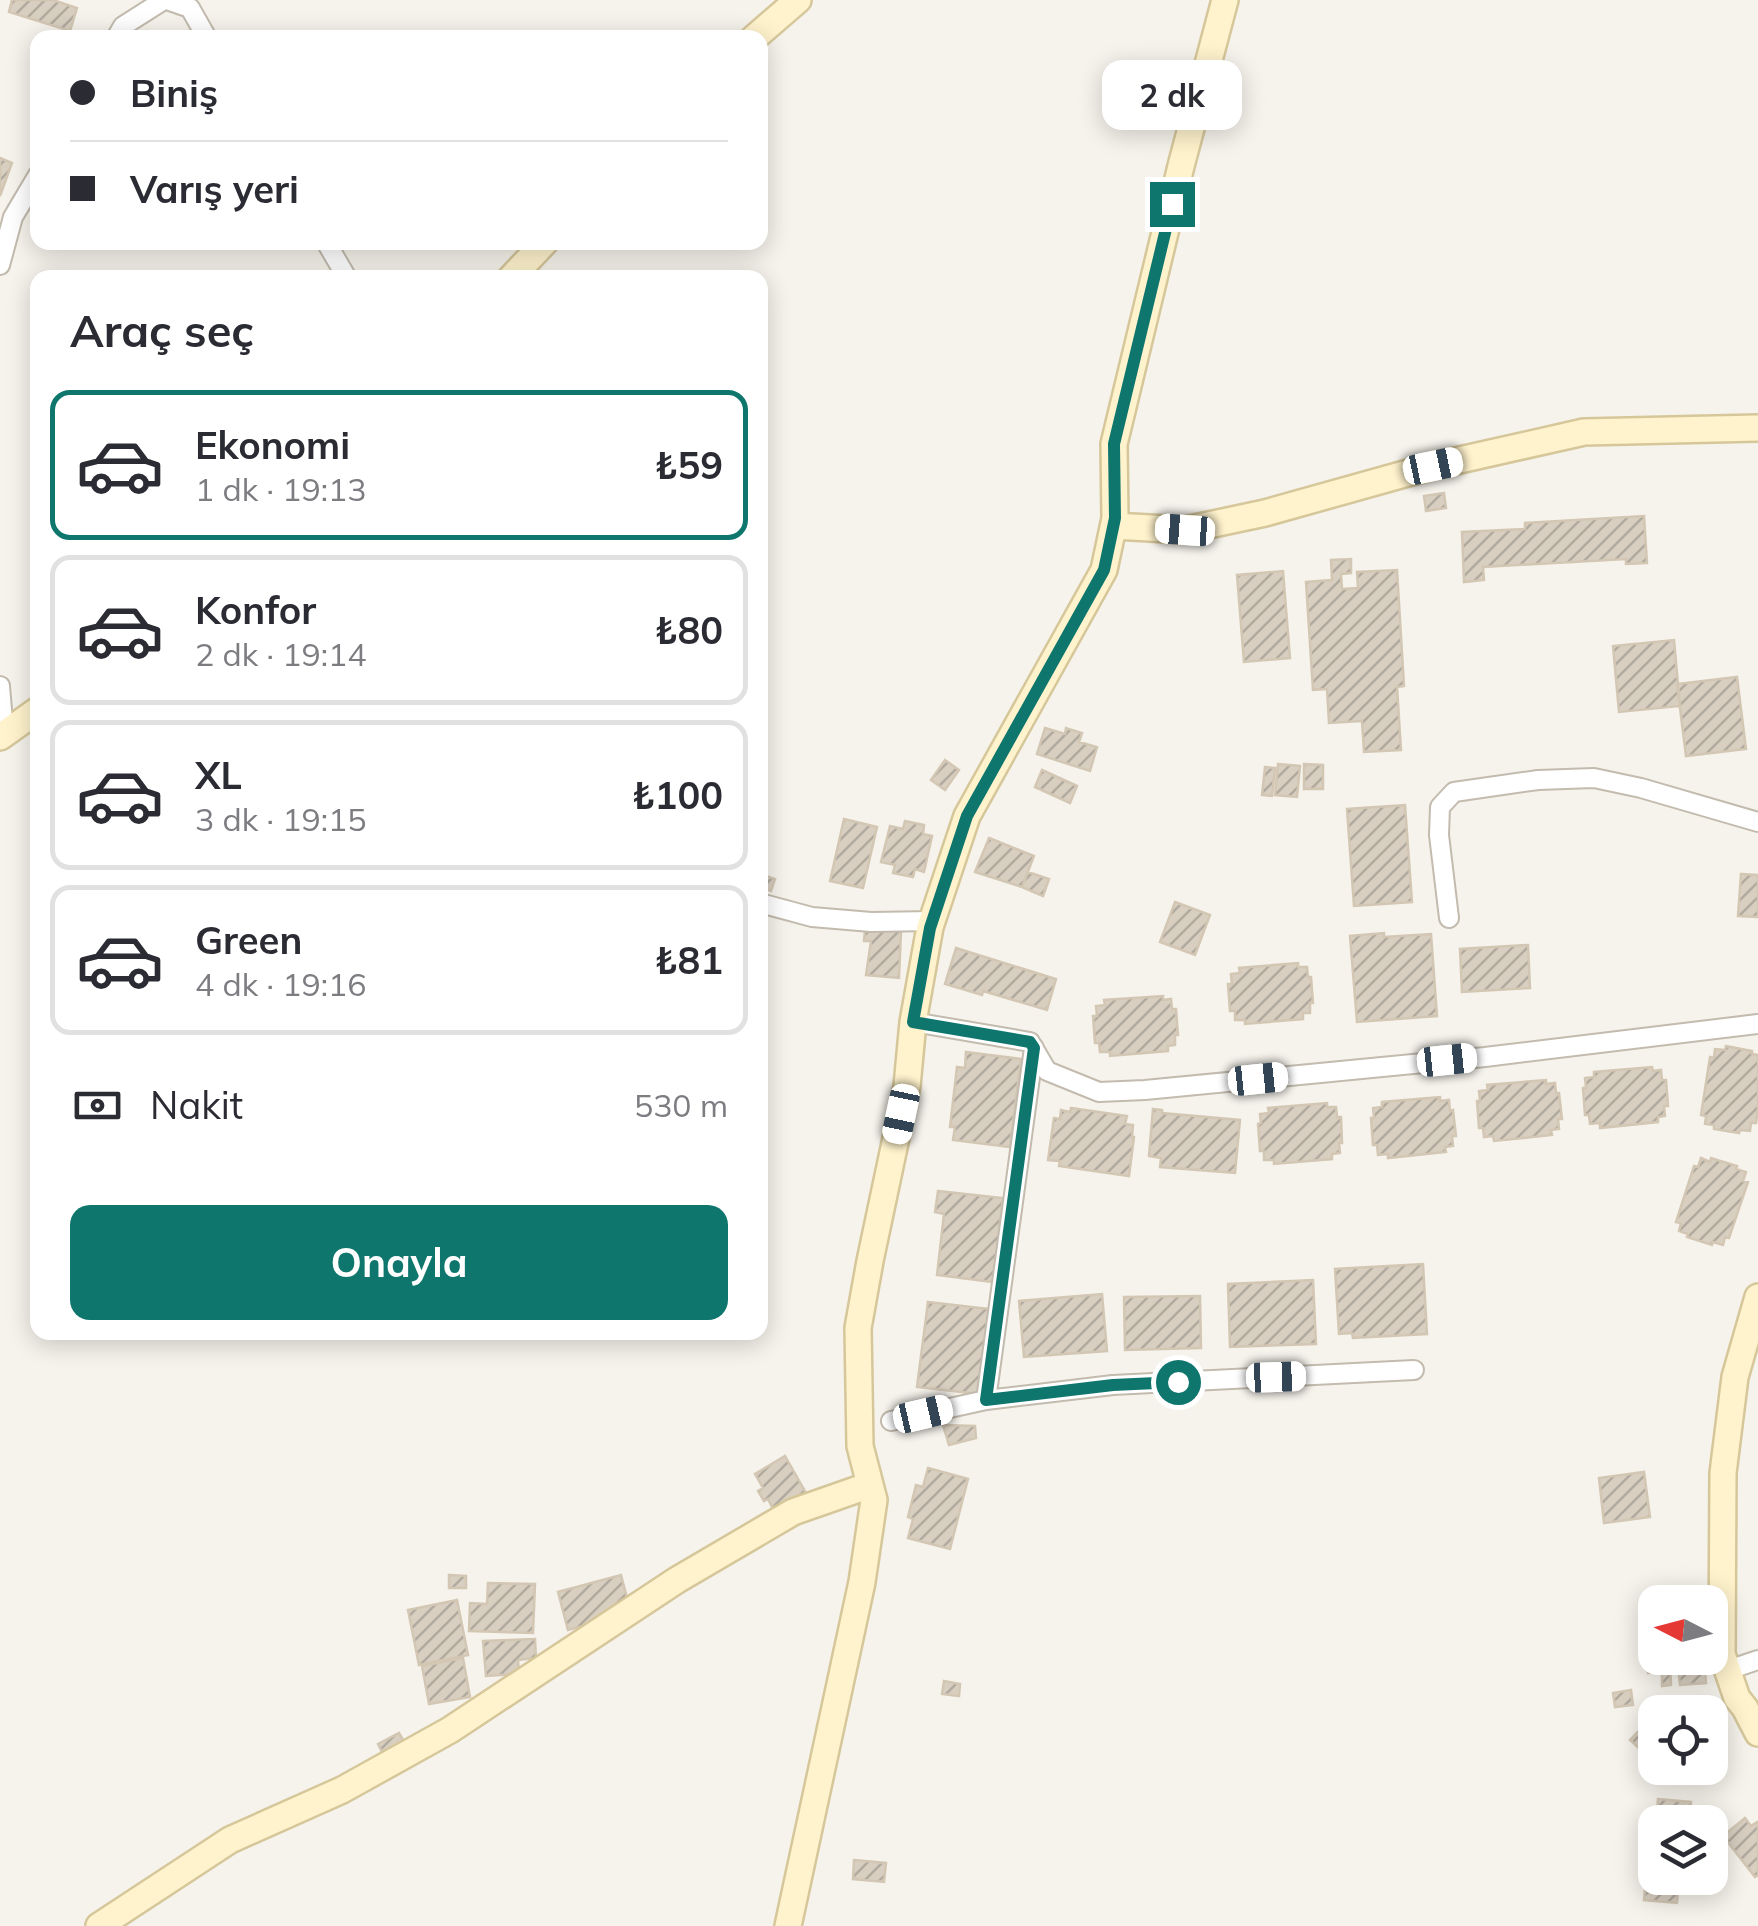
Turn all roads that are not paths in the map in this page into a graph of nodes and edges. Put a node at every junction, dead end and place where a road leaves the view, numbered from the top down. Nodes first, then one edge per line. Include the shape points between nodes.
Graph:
1 (165, 0) edge
2 (798, 0) edge
3 (1225, 0) edge
4 (121, 30) edge
5 (202, 30) edge
6 (763, 30) edge
7 (30, 188) edge
8 (537, 250) edge
9 (0, 264) edge
10 (519, 270) edge
11 (1758, 428) edge
12 (1114, 526) junction
13 (0, 686) edge
14 (30, 716) edge
15 (2, 735) edge
16 (1758, 822) edge
17 (768, 905) edge
18 (1448, 918) dead end
19 (932, 921) junction
20 (913, 1022) junction
21 (1758, 1024) edge
22 (1034, 1048) junction
23 (1758, 1298) edge
24 (1414, 1370) dead end
25 (986, 1400) junction
26 (892, 1422) dead end
27 (870, 1485) junction
28 (1722, 1585) edge
29 (1758, 1660) edge
30 (1728, 1670) joint
31 (1758, 1732) edge
32 (99, 1926) edge
33 (788, 1926) edge

1 - 4 street
1 - 5 street via 190,8
2 - 6 street
3 - 12 street via 1114,444
7 - 9 street via 13,217
8 - 10 street
11 - 12 street via 1584,432 1185,530
12 - 19 street via 1104,570 967,816
13 - 15 street
14 - 15 street
16 - 18 street via 1594,778 1454,792 1440,807
17 - 19 street via 812,917
19 - 20 street
20 - 22 street via 1030,1042
20 - 27 street via 858,1328 860,1446
21 - 22 street via 1099,1092 1048,1071
22 - 25 street
23 - 28 street via 1736,1377 1723,1474
24 - 25 street via 1113,1385
25 - 26 street
27 - 32 street via 792,1512 450,1730 342,1790 230,1840
27 - 33 street via 874,1500 862,1582
29 - 30 street
30 - 31 street

